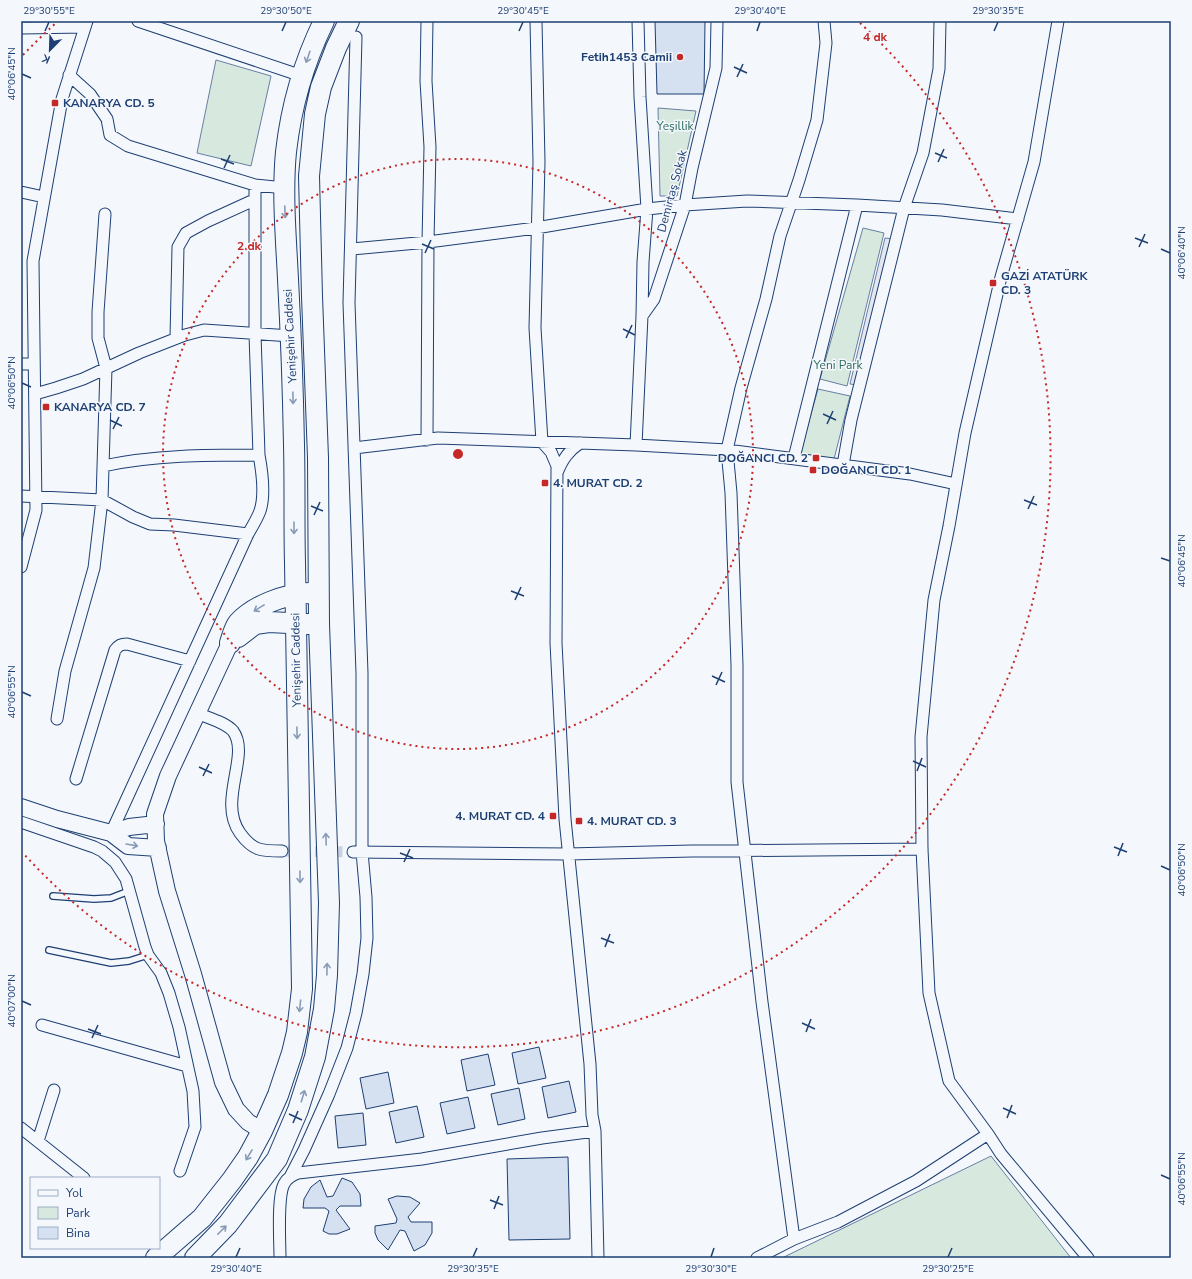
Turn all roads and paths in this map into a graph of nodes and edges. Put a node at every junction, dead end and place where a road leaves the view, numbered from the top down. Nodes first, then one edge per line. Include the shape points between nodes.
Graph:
1 (138, 21) edge
2 (324, 21) edge
3 (428, 21) edge
4 (536, 21) edge
5 (638, 21) edge
6 (718, 21) edge
7 (824, 21) edge
8 (940, 21) edge
9 (1058, 21) edge
10 (85, 24) edge
11 (21, 28) edge
12 (352, 29) edge
13 (69, 75) junction
14 (302, 76) junction
15 (255, 185) junction
16 (285, 188) junction
17 (21, 192) edge
18 (44, 197) junction
19 (254, 200) junction
20 (792, 202) junction
21 (684, 205) junction
22 (857, 205) junction
23 (904, 208) junction
24 (647, 209) junction
25 (105, 214) dead end
26 (1018, 219) junction
27 (536, 228) junction
28 (428, 242) junction
29 (352, 249) junction
30 (642, 316) junction
31 (255, 334) junction
32 (291, 336) junction
33 (176, 338) junction
34 (21, 364) edge
35 (34, 364) junction
36 (106, 368) junction
37 (35, 394) junction
38 (427, 440) junction
39 (542, 442) junction
40 (580, 443) junction
41 (636, 445) junction
42 (354, 448) junction
43 (727, 450) junction
44 (259, 455) junction
45 (794, 458) junction
46 (843, 464) junction
47 (103, 466) junction
48 (557, 474) junction
49 (956, 484) junction
50 (21, 496) edge
51 (36, 496) junction
52 (102, 500) junction
53 (248, 534) junction
54 (21, 567) edge
55 (319, 593) junction
56 (296, 594) junction
57 (296, 624) junction
58 (319, 624) junction
59 (230, 643) junction
60 (190, 661) junction
61 (197, 713) junction
62 (57, 719) dead end
63 (76, 779) dead end
64 (21, 807) edge
65 (21, 822) edge
66 (156, 824) junction
67 (111, 833) junction
68 (158, 848) junction
69 (922, 849) junction
70 (282, 851) tunnel mouth
71 (744, 851) junction
72 (358, 852) junction
73 (568, 854) junction
74 (129, 891) junction
75 (53, 896) dead end
76 (50, 950) dead end
77 (148, 955) junction
78 (42, 1025) dead end
79 (188, 1066) junction
80 (54, 1090) dead end
81 (21, 1128) edge
82 (262, 1131) junction
83 (595, 1131) junction
84 (988, 1134) junction
85 (38, 1141) junction
86 (180, 1171) dead end
87 (291, 1175) junction
88 (83, 1177) edge
89 (794, 1240) junction
90 (161, 1249) edge
91 (195, 1258) edge
92 (280, 1258) edge
93 (598, 1258) edge
94 (757, 1258) edge
95 (1088, 1258) edge

1 - 14 street
2 -> 14 highway, Yenişehir Caddesi via 312,45
3 - 28 street
4 - 27 street
5 - 24 street
6 - 21 street, Demirtaş Sokak via 716,68
7 - 20 street via 826,43 817,120
8 - 23 street via 939,69 926,138
9 - 26 street via 1034,162
10 - 11 street
10 - 13 street
12 - 29 street
12 - 55 highway, Yenişehir Caddesi via 336,48 321,87 315,114 309,176 318,458
13 - 15 street via 90,94 107,119 110,135 128,146
13 - 18 street via 62,99
14 - 16 highway, Yenişehir Caddesi via 286,152
15 - 16 street
15 - 19 street
16 -> 32 highway, Yenişehir Caddesi
17 - 18 street
18 - 35 street via 34,261
19 - 31 street
19 - 33 street via 186,233 178,247
20 - 21 street via 747,201
20 - 22 street
20 - 43 street via 780,236
21 - 24 street
21 - 30 street, Demirtaş Sokak via 654,299
22 - 23 street
22 - 45 street
23 - 26 street
23 - 46 street via 851,420
24 - 27 street
24 - 30 street
25 - 36 street via 98,338
26 - 49 street via 999,285
27 - 28 street
27 - 39 street via 535,328
28 - 29 street
28 - 38 street
29 - 42 street via 349,303
30 - 41 street
31 - 32 street
31 - 33 street via 204,330
31 - 44 street
32 -> 56 highway, Yenişehir Caddesi
33 - 36 street
34 - 35 street
35 - 37 street
36 - 37 street
36 - 47 street
37 - 51 street
38 - 39 street via 438,438
38 - 42 street
39 - 40 street
39 - 48 street via 551,452 557,466
40 - 41 street
40 - 48 street via 566,456
41 - 43 street
42 - 72 street via 362,673
43 - 45 street
43 - 71 street via 737,665 737,782
44 - 47 street via 202,455 131,460
44 - 53 street via 262,495 260,511
45 - 46 street
46 - 49 street
47 - 52 street
48 - 73 street via 556,642
49 - 69 street via 934,600 921,738
50 - 51 street
51 - 52 street
51 - 54 street via 36,510
52 - 53 street via 150,524
52 - 62 street via 94,568 65,670
53 - 60 street
55 - 56 highway
55 - 58 highway, Yenişehir Caddesi
56 - 57 highway, Yenişehir Caddesi
56 -> 59 highway via 265,604 246,616 237,624
57 - 58 highway
57 - 59 highway via 255,624
57 -> 82 highway, Yenişehir Caddesi via 302,988 292,1053 278,1095
91 -> 58 highway, Yenişehir Caddesi via 228,1224 277,1159 298,1110 315,1057 327,982 329,903
59 - 61 street
60 - 63 street via 127,644 118,646
60 - 67 street
61 - 66 street via 168,776 155,814
61 - 70 street via 224,724 233,731 237,741 238,757 231,804 236,828 254,848
64 - 67 street
65 - 74 street via 94,846 102,851 121,870
66 - 67 street via 129,827
66 - 68 street
67 -> 68 street via 128,846
68 - 82 street via 167,891 223,1082 236,1108 248,1122
69 - 71 street
69 - 84 street via 929,993 949,1081
71 - 73 street
71 - 89 street
72 - 73 street
72 - 87 street via 366,897 367,938 356,1013 347,1048 329,1094
73 - 83 street
74 - 75 lane via 111,898
74 - 77 street
76 - 77 lane via 111,963
77 - 79 street via 161,973 169,993
78 - 79 street
79 - 86 street via 193,1091 195,1127
80 - 85 street
81 - 85 street
82 -> 90 highway, Yenişehir Caddesi via 248,1157 202,1218
83 - 87 street via 422,1159
83 - 93 street
84 - 89 street via 916,1181 838,1222
84 - 95 street via 1001,1154
85 - 88 street
87 - 92 street via 280,1195
89 - 94 street

